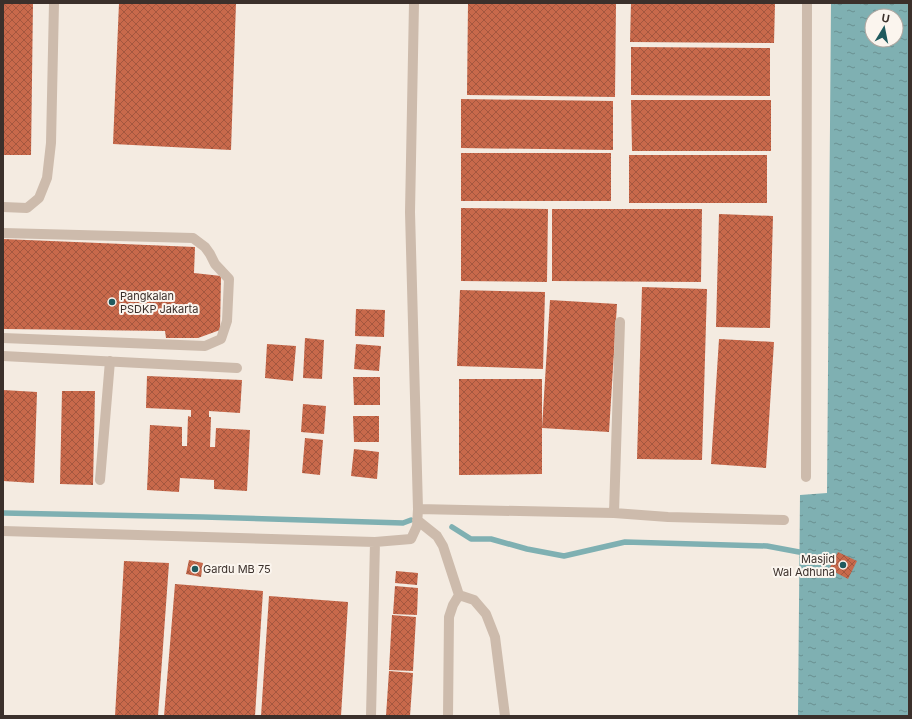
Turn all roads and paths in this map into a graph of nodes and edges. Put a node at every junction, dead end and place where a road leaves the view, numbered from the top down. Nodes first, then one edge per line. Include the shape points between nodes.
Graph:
1 (54, 3) edge
2 (414, 3) edge
3 (807, 3) edge
4 (3, 207) edge
5 (3, 232) edge
6 (620, 322) dead end
7 (3, 338) edge
8 (3, 356) edge
9 (110, 361) junction
10 (237, 368) dead end
11 (806, 477) dead end
12 (100, 480) dead end
13 (418, 509) junction
14 (614, 513) junction
15 (417, 520) junction
16 (784, 520) dead end
17 (3, 531) edge
18 (375, 542) junction
19 (459, 595) junction
20 (371, 716) edge
21 (448, 716) edge
22 (505, 716) edge

1 - 4 street via 51,143 47,178 39,198 28,208
2 - 13 street via 410,212
3 - 11 street
5 - 7 street via 193,238 205,247 215,264 229,279 227,321 221,339 205,346
6 - 14 street
8 - 9 street
9 - 10 street
9 - 12 street
13 - 14 street
13 - 15 street
14 - 16 street via 668,518
15 - 18 street via 412,538
15 - 19 street via 437,536 443,546
17 - 18 street
18 - 20 street
19 - 21 street via 449,617
19 - 22 street via 474,600 486,614 495,637

